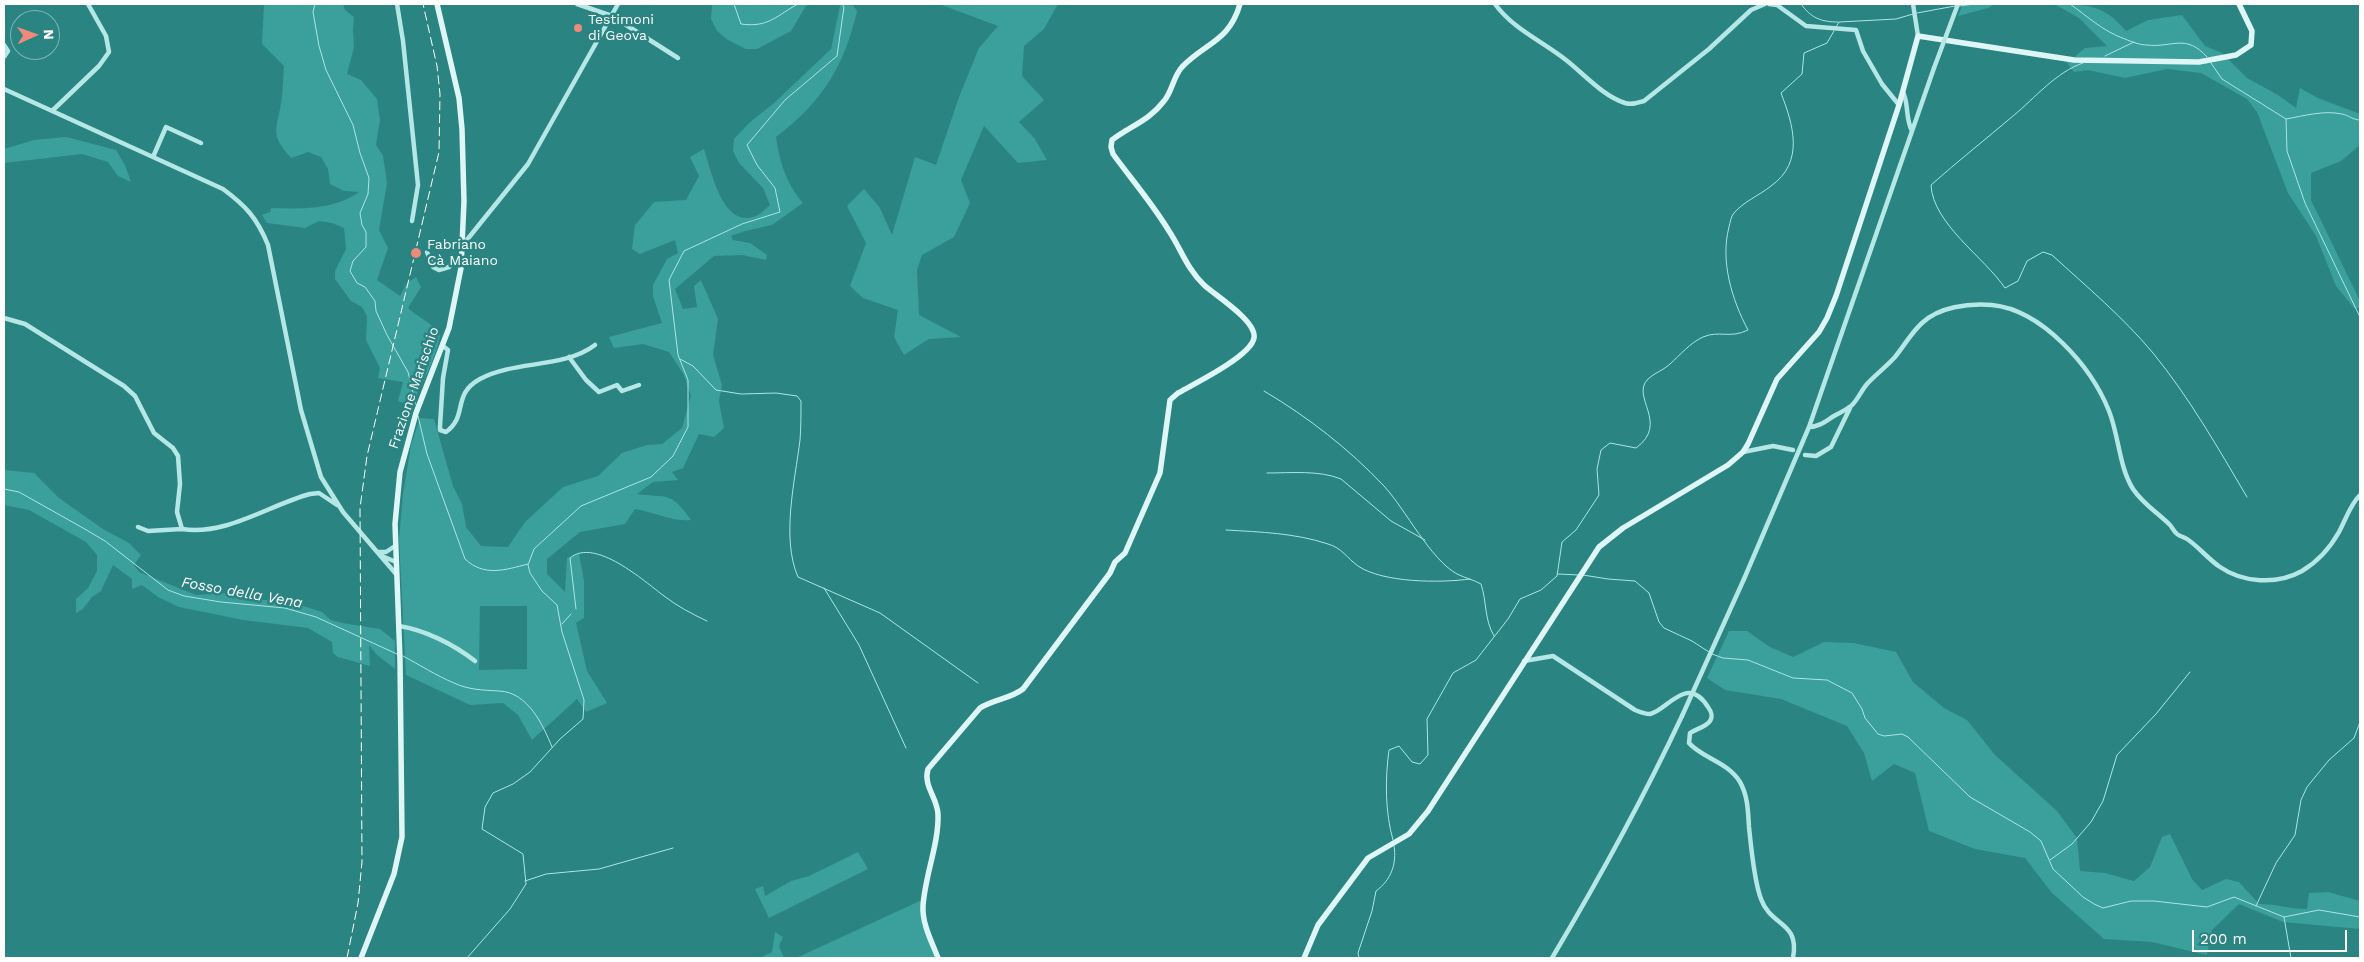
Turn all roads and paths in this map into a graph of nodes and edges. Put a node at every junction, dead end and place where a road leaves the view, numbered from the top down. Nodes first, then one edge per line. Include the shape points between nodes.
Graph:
1 (88, 4) edge
2 (397, 4) edge
3 (437, 4) edge
4 (578, 4) edge
5 (618, 4) edge
6 (1240, 4) edge
7 (1495, 4) edge
8 (1767, 4) edge
9 (1958, 4) edge
10 (2239, 4) edge
11 (1914, 5) edge
12 (612, 16) junction
13 (1918, 36) junction
14 (4, 45) edge
15 (4, 57) edge
16 (678, 58) dead end
17 (4, 90) edge
18 (1903, 92) junction
19 (1899, 104) junction
20 (52, 111) junction
21 (1912, 131) junction
22 (200, 143) dead end
23 (153, 157) junction
24 (412, 222) dead end
25 (462, 246) junction
26 (427, 252) dead end
27 (462, 256) junction
28 (4, 318) edge
29 (594, 345) dead end
30 (443, 346) junction
31 (569, 357) junction
32 (639, 385) dead end
33 (1851, 406) junction
34 (1809, 427) junction
35 (1793, 450) dead end
36 (1743, 452) junction
37 (1805, 454) dead end
38 (2360, 495) edge
39 (340, 508) junction
40 (138, 527) dead end
41 (182, 529) junction
42 (396, 546) junction
43 (377, 551) junction
44 (396, 562) junction
45 (396, 574) junction
46 (399, 626) junction
47 (475, 661) dead end
48 (1524, 661) junction
49 (361, 958) edge
50 (938, 958) edge
51 (1304, 958) edge
52 (1552, 958) edge
53 (1793, 958) edge

1 - 20 street via 106,36 108,52 99,66
2 - 24 street via 418,185
3 - 25 street, Frazione Marischio via 459,98
4 - 12 street
5 - 12 street
6 - 50 street via 1232,24 1219,39 1182,67 1160,106 1135,128 1112,140 1111,147 1171,232 1192,272 1250,324 1254,339 1241,355 1170,400 1160,473 1125,553 1115,562 1023,688 1013,696 989,702 980,708 928,769 928,786 938,813 923,906 926,927
7 - 8 street via 1510,21 1609,95 1636,104 1709,50 1751,10
8 - 19 street via 1776,5 1806,26 1859,32 1864,51 1882,84
9 - 21 street, bridge
10 - 13 street via 2252,31 2251,45 2236,56 2206,61 2074,60
11 - 13 street
12 - 16 street
12 - 25 street via 528,164
13 - 18 street
14 - 15 street via 8,51
17 - 20 street
18 - 19 street
18 - 21 street
19 - 36 street via 1827,318 1819,332 1777,379
20 - 23 street
21 - 34 street
22 - 23 street via 166,127
23 - 39 street via 223,189 243,203 260,225 268,245 311,447 321,477
25 - 27 street, Frazione Marischio
26 - 27 street via 433,267 439,270 449,267
27 - 30 street, Frazione Marischio via 456,297
28 - 41 street via 38,331 124,386 134,396 154,432 178,456 177,512
29 - 31 street
30 - 31 street via 448,350 443,378 442,432 450,429 457,420 464,391 469,386 495,372
30 - 42 street, Frazione Marischio via 407,442 398,488
31 - 32 street via 599,392 617,385 622,391
33 - 34 street via 1819,425
33 - 37 street via 1824,454
33 - 38 street via 1923,322 1951,308 1992,305 2008,308 2043,326 2089,374 2109,410 2133,489 2178,535 2230,573 2276,581 2302,571 2328,548
34 - 52 street, bridge via 1658,768
35 - 36 street via 1772,446
36 - 48 street via 1728,465 1616,533 1600,547
39 - 41 street via 319,493 310,494 224,526
39 - 43 street
40 - 41 street via 148,530
42 - 43 street via 386,552
42 - 44 street, Frazione Marischio
43 - 44 street
43 - 45 street
44 - 45 street, Frazione Marischio
45 - 46 street, Frazione Marischio
46 - 47 street via 414,628
46 - 49 street, Frazione Marischio via 402,837 394,874
48 - 51 street via 1428,812 1409,834 1375,852 1359,868 1318,924
48 - 53 street via 1553,656 1643,714 1657,711 1682,694 1689,693 1703,700 1710,710 1711,720 1690,733 1689,743 1726,767 1741,783 1747,802 1760,896 1769,913 1792,933 1795,941

